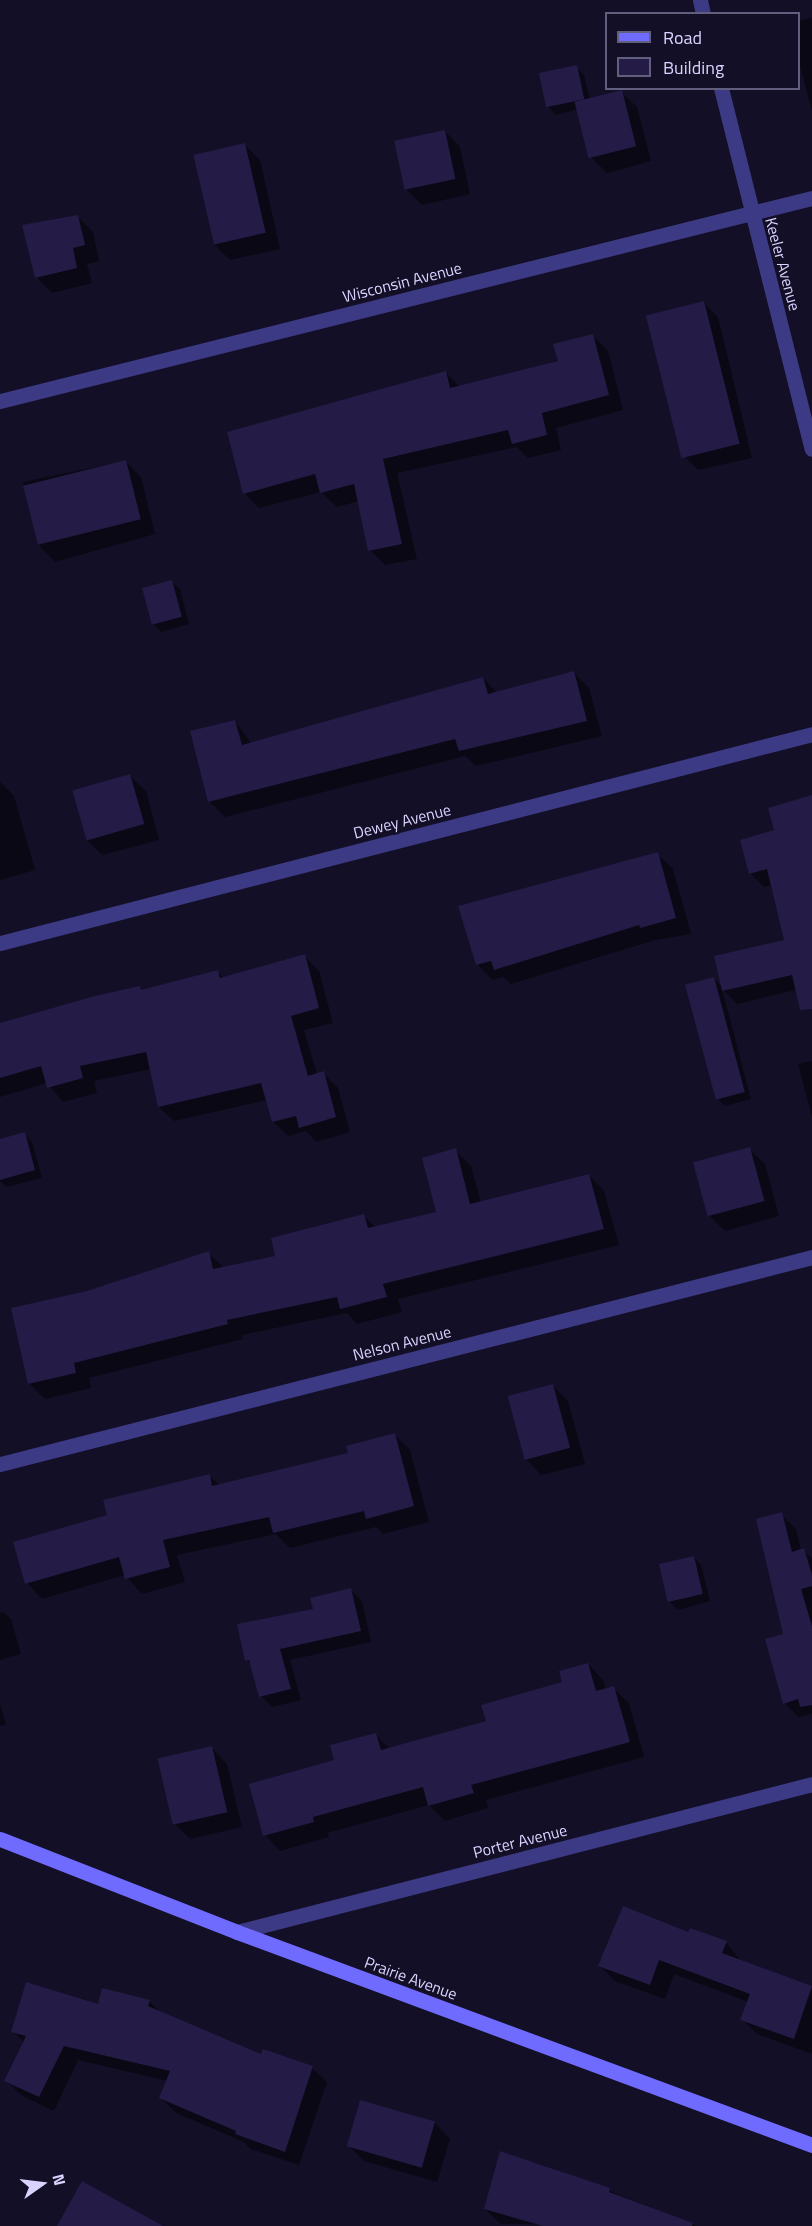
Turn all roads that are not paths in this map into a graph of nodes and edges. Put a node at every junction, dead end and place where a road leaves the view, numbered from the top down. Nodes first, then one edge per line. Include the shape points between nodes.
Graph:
1 (721, 90) edge
2 (812, 198) edge
3 (751, 214) junction
4 (0, 401) edge
5 (812, 449) edge
6 (812, 734) edge
7 (0, 943) edge
8 (812, 1257) edge
9 (0, 1464) edge
10 (812, 1784) edge
11 (0, 1839) edge
12 (237, 1932) junction
13 (812, 2145) edge

1 - 3 street, Keeler Avenue
2 - 3 street, Wisconsin Avenue
3 - 4 street, Wisconsin Avenue
3 - 5 street, Keeler Avenue
6 - 7 street, Dewey Avenue
8 - 9 street, Nelson Avenue
10 - 12 street, Porter Avenue
11 - 12 main road, Prairie Avenue
12 - 13 main road, Prairie Avenue

